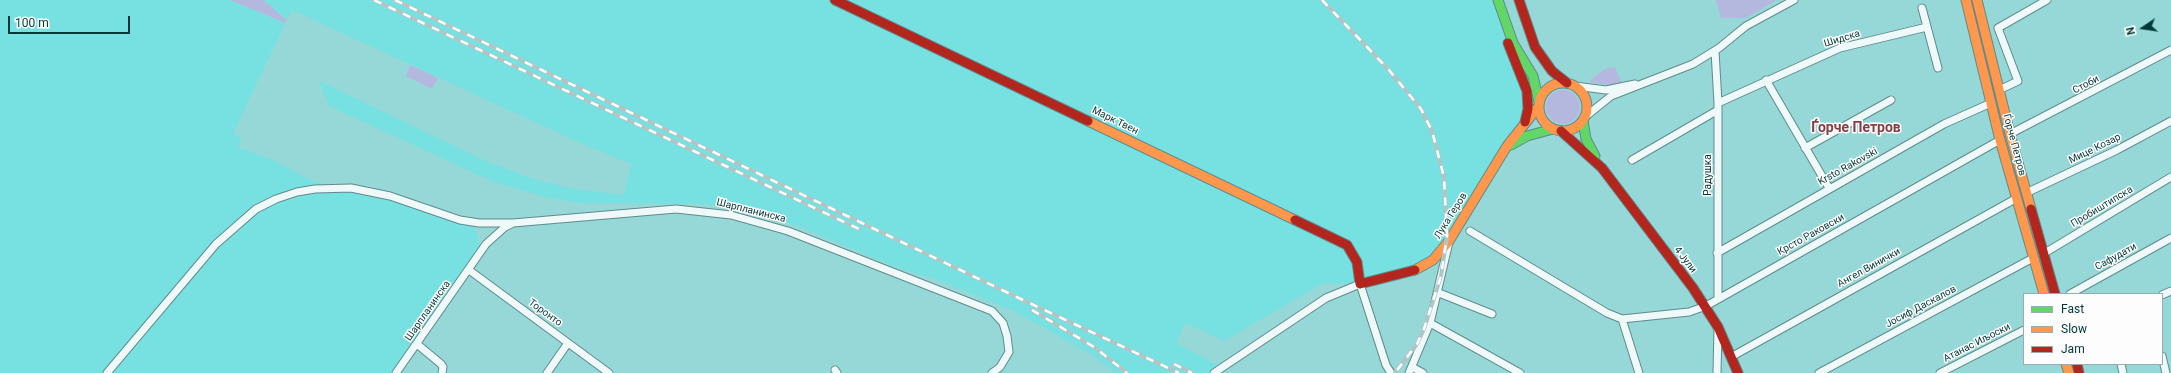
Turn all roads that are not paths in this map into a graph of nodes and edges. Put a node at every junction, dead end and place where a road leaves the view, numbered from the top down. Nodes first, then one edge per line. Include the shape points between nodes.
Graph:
1 (835, 0) edge
2 (1498, 0) edge
3 (1519, 0) edge
4 (1794, 0) edge
5 (1966, 0) edge
6 (1977, 0) edge
7 (2047, 0) edge
8 (1922, 8) dead end
9 (1927, 27) junction
10 (1506, 28) junction
11 (2171, 50) edge
12 (1714, 51) junction
13 (1938, 68) dead end
14 (1766, 80) junction
15 (1641, 83) junction
16 (1571, 85) junction
17 (1999, 90) junction
18 (1891, 100) dead end
19 (1991, 103) junction
20 (1539, 104) junction
21 (1718, 106) junction
22 (1584, 119) junction
23 (2171, 121) edge
24 (1525, 122) junction
25 (1557, 130) junction
26 (2010, 134) junction
27 (2000, 140) junction
28 (1805, 148) junction
29 (1500, 156) junction
30 (1632, 160) dead end
31 (1602, 168) junction
32 (2171, 177) edge
33 (1829, 188) junction
34 (2026, 193) junction
35 (2017, 198) junction
36 (513, 223) junction
37 (1470, 231) dead end
38 (2171, 238) edge
39 (1450, 241) junction
40 (1717, 253) junction
41 (2043, 254) junction
42 (2033, 258) junction
43 (469, 270) junction
44 (1360, 284) junction
45 (1438, 293) junction
46 (2044, 293) edge
47 (2055, 293) edge
48 (2072, 293) edge
49 (1718, 299) junction
50 (1706, 306) junction
51 (1492, 314) dead end
52 (1622, 318) junction
53 (1430, 323) junction
54 (1718, 328) junction
55 (2023, 331) edge
56 (568, 343) junction
57 (417, 344) junction
58 (1731, 357) junction
59 (2163, 360) edge
60 (1411, 370) edge
61 (1216, 371) edge
62 (107, 373) edge
63 (396, 373) edge
64 (442, 373) edge
65 (547, 373) edge
66 (609, 373) edge
67 (992, 373) edge
68 (1391, 373) edge
69 (1423, 373) edge
70 (1520, 373) edge
71 (1639, 373) edge
72 (1717, 373) edge
73 (1738, 373) edge
74 (1819, 373) edge
75 (1940, 373) edge
76 (2166, 373) edge

1 - 44 street, Марк Твен via 1347,245 1357,262
2 - 10 street
3 - 16 street via 1535,47 1552,71
4 - 12 street via 1746,26
5 - 19 street, Ѓорче Петров
6 - 17 street, Ѓорче Петров
7 - 17 street via 1998,28 2018,81
8 - 9 street
9 - 13 street
9 - 14 street, Шидска via 1840,48
10 - 20 street via 1533,76
10 - 24 street via 1510,49 1527,91 1528,109
11 - 26 street, Стоби
12 - 15 street via 1693,64
12 - 21 street, Радушка
14 - 21 street, Шидска
14 - 28 street
15 - 16 street via 1606,90
15 - 22 street via 1611,96
16 - 20 street via 1558,84 1549,87
16 - 22 street via 1583,94 1586,101
17 - 26 street, Ѓорче Петров
18 - 28 street
19 - 27 street, Ѓорче Петров
19 - 33 street, Krsto Rakovski via 1944,124
20 - 24 street, Лука Геров
20 - 25 street via 1543,120
21 - 30 street, Шидска
21 - 40 street, Радушка
22 - 25 street via 1573,129
22 - 31 street, 4 Јули via 1588,143
23 - 34 street, Мице Козар
24 - 29 street, Лука Геров
25 - 29 street, Лука Геров via 1517,140
25 - 31 street, 4 Јули
26 - 34 street, Ѓорче Петров
27 - 35 street, Ѓорче Петров
27 - 49 street, Крсто Раковски
28 - 33 street
29 - 39 street, Лука Геров
31 - 50 street, 4 Јули
32 - 41 street, Пробиштипска
33 - 40 street, Krsto Rakovski
34 - 41 street, Ѓорче Петров
35 - 42 street, Ѓорче Петров
35 - 58 street, Ангел Винички
36 - 43 street, Шарпланинска via 492,237
36 - 62 street via 460,220 390,196 351,188 315,189 276,199 256,209 216,244
36 - 67 street, Шарпланинска via 624,212 689,209 731,214 788,230 992,311 1004,323 1008,352 1000,367
37 - 52 street via 1607,313
38 - 48 street, Сафудати
39 - 44 street, Лука Геров via 1433,260 1411,272
39 - 45 street
40 - 49 street, Радушка
41 - 47 street, Ѓорче Петров
42 - 46 street, Ѓорче Петров
42 - 74 street, Јосиф Даскалов
43 - 56 street, Торонто
43 - 57 street, Шарпланинска
44 - 61 street, Лука Геров via 1326,298
44 - 68 street via 1386,365
45 - 51 street
45 - 53 street
49 - 50 street, Крсто Раковски
50 - 52 street, Крсто Раковски via 1683,313
50 - 54 street, 4 Јули
52 - 71 street
53 - 60 street
53 - 70 street
54 - 58 street, 4 Јули
54 - 72 street
55 - 75 street, Aтанас Иљоски
56 - 65 street
56 - 66 street, Торонто
57 - 63 street, Шарпланинска
57 - 64 street via 441,364
58 - 73 street, 4 Јули
59 - 76 street
60 - 69 street

